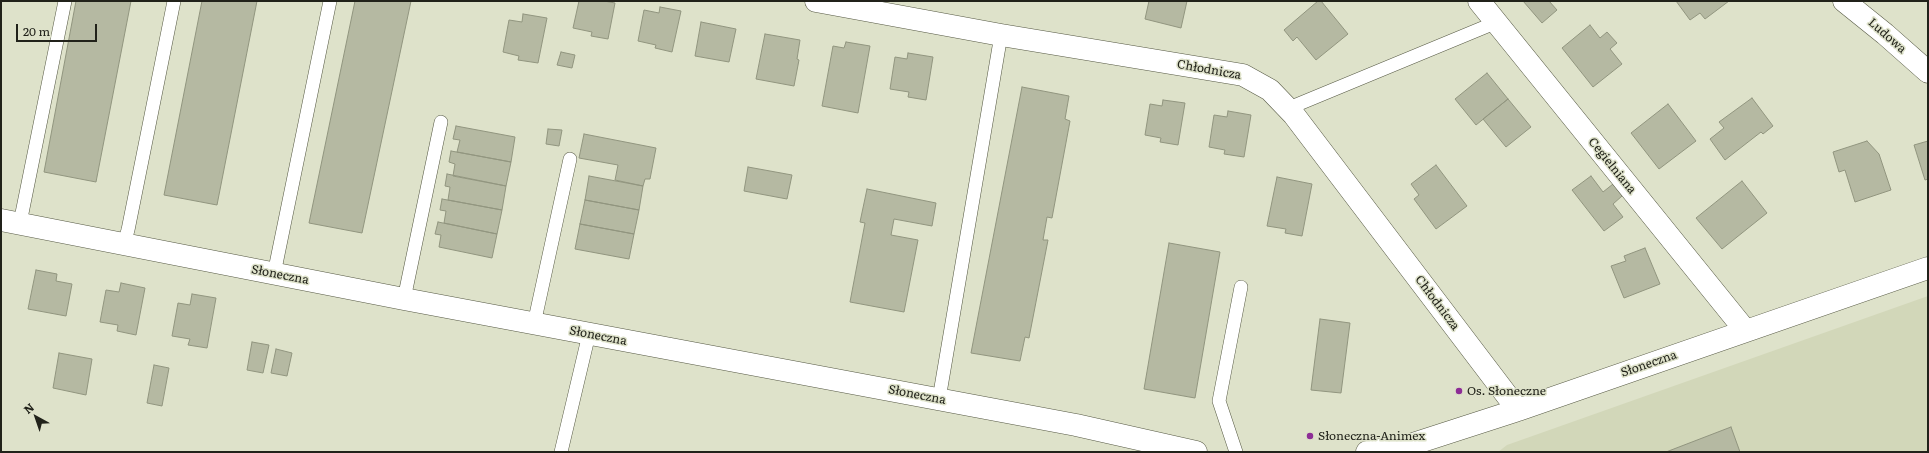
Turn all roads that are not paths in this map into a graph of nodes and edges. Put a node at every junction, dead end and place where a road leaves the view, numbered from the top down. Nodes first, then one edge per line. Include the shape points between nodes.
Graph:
1 (65, 1) edge
2 (174, 1) edge
3 (330, 1) edge
4 (816, 1) edge
5 (1479, 1) edge
6 (1844, 1) edge
7 (1496, 22) junction
8 (1001, 36) junction
9 (1928, 72) edge
10 (1289, 108) junction
11 (441, 122) dead end
12 (570, 159) dead end
13 (10, 222) edge
14 (124, 242) junction
15 (1928, 268) edge
16 (274, 274) junction
17 (1241, 287) dead end
18 (404, 299) junction
19 (534, 324) junction
20 (1745, 330) junction
21 (589, 334) junction
22 (939, 399) junction
23 (1518, 410) junction
24 (561, 452) edge
25 (1196, 452) edge
26 (1236, 452) edge
27 (1367, 452) edge

1 - 13 lane
2 - 14 lane
3 - 16 lane
4 - 8 street, Chłodnicza
5 - 7 street, Cegielniana
6 - 9 street, Ludowa
7 - 10 lane
7 - 20 street, Cegielniana
8 - 10 street, Chłodnicza via 1243,75 1270,90
8 - 22 lane
10 - 23 street, Chłodnicza
11 - 18 lane
12 - 19 lane
13 - 14 street, Słoneczna
14 - 16 street, Słoneczna
15 - 20 street, Słoneczna
16 - 18 street, Słoneczna
17 - 26 lane via 1219,400
18 - 19 street, Słoneczna
19 - 21 street, Słoneczna
20 - 23 street, Słoneczna
21 - 22 street, Słoneczna
21 - 24 lane
22 - 25 street, Słoneczna
23 - 27 street, Słoneczna via 1413,444

